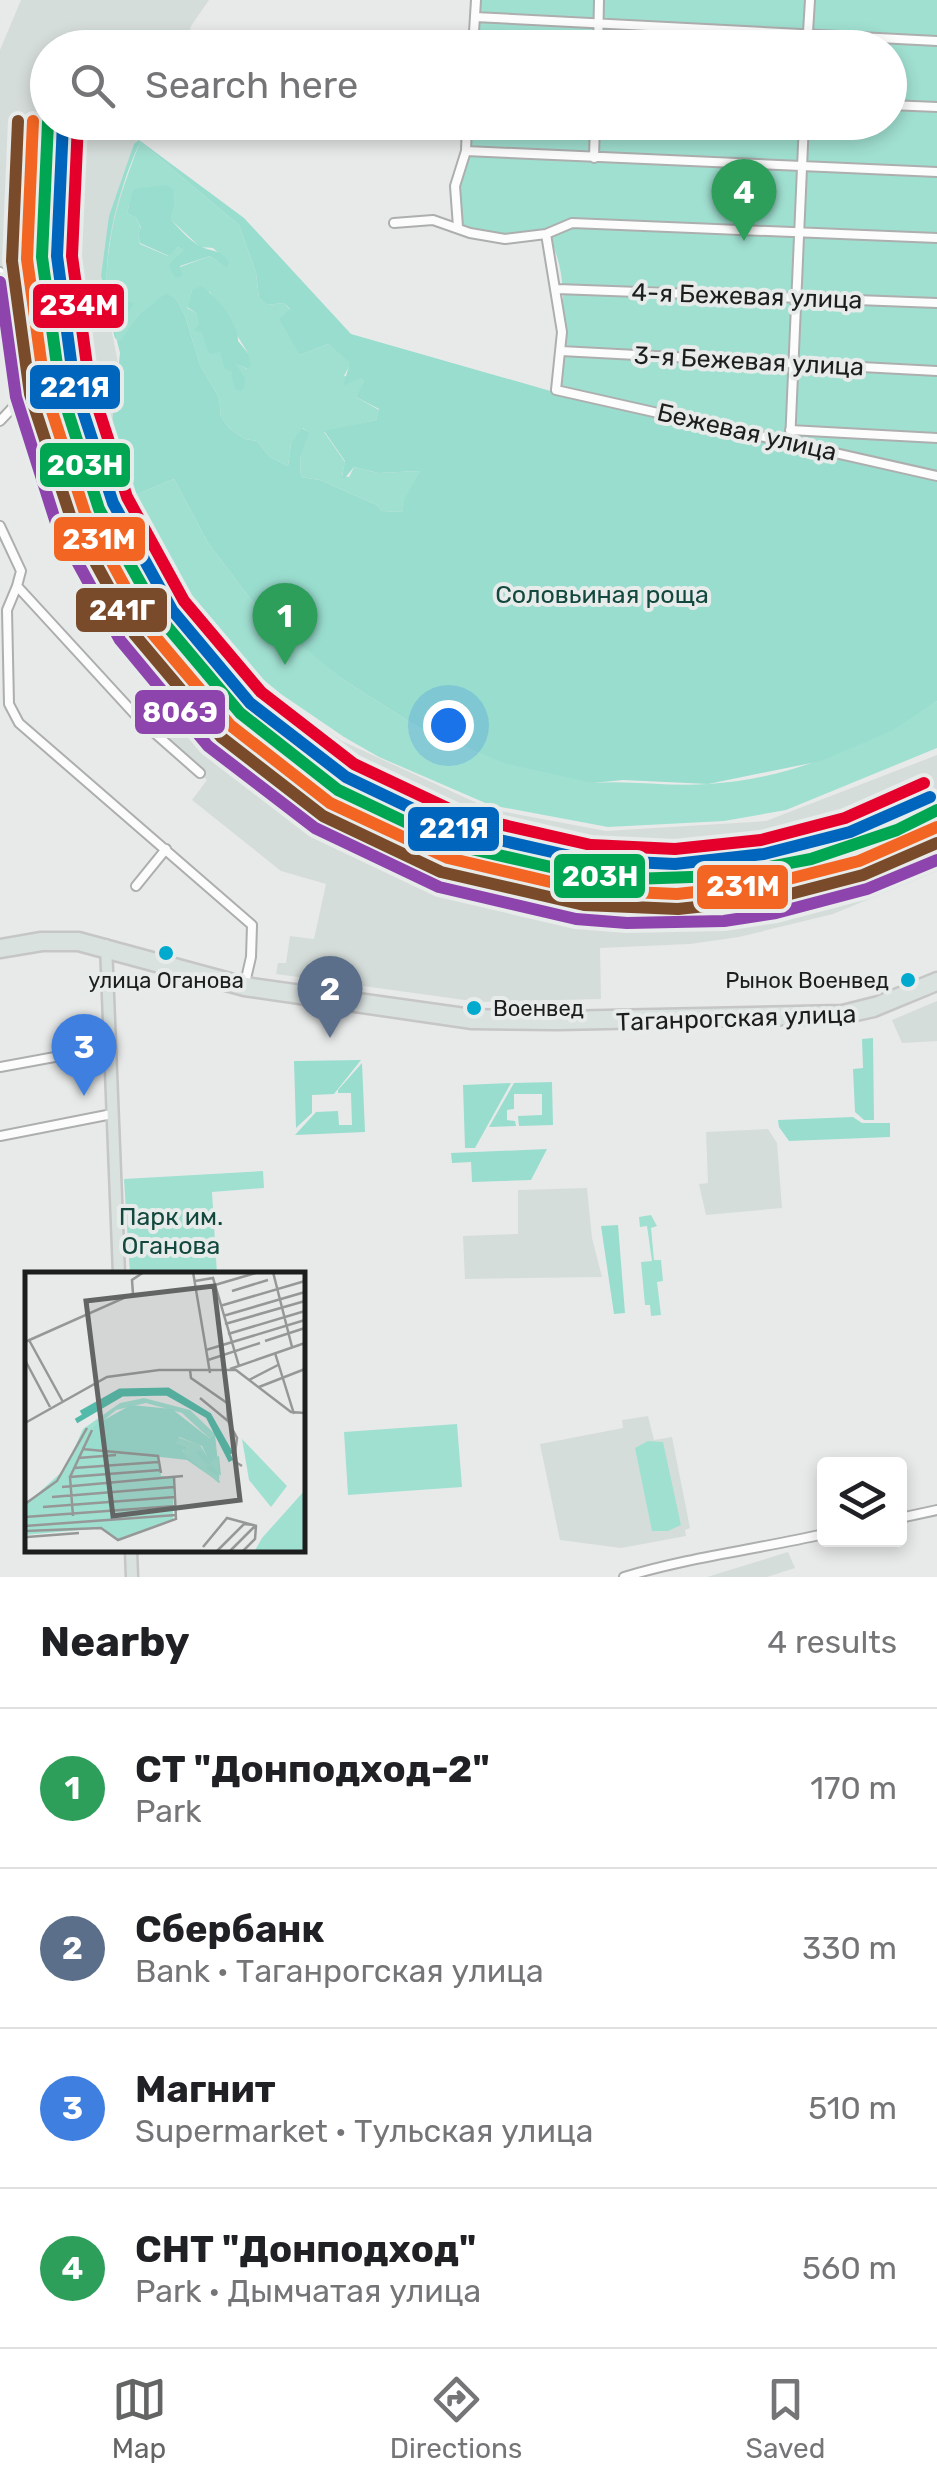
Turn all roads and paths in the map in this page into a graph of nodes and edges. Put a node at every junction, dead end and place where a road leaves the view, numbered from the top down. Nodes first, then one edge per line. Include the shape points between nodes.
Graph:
1 (476, 0) edge
2 (599, 0) edge
3 (810, 0) edge
4 (475, 16) junction
5 (599, 22) junction
6 (474, 30) edge
7 (599, 30) edge
8 (738, 30) edge
9 (808, 30) edge
10 (907, 39) edge
11 (937, 40) edge
12 (907, 105) edge
13 (937, 106) edge
14 (467, 140) edge
15 (594, 140) edge
16 (803, 140) edge
17 (466, 151) junction
18 (594, 158) junction
19 (802, 165) junction
20 (937, 172) edge
21 (394, 224) dead end
22 (458, 227) junction
23 (800, 232) junction
24 (546, 234) junction
25 (937, 238) edge
26 (0, 272) edge
27 (557, 289) junction
28 (796, 298) junction
29 (937, 304) edge
30 (561, 351) junction
31 (792, 364) junction
32 (937, 371) edge
33 (0, 421) edge
34 (790, 430) junction
35 (937, 438) edge
36 (790, 443) junction
37 (937, 476) edge
38 (0, 526) edge
39 (18, 586) junction
40 (200, 773) dead end
41 (166, 849) junction
42 (136, 886) dead end
43 (106, 948) junction
44 (0, 949) edge
45 (937, 978) edge
46 (244, 986) junction
47 (937, 986) edge
48 (580, 1020) junction
49 (109, 1047) junction
50 (0, 1067) edge
51 (112, 1114) junction
52 (0, 1136) edge
53 (119, 1272) edge
54 (937, 1510) edge
55 (907, 1516) edge
56 (817, 1536) edge
57 (130, 1552) edge
58 (132, 1577) edge
59 (624, 1577) edge

1 - 4 street
2 - 5 street
3 - 9 street
4 - 5 street
4 - 6 street
5 - 7 street
5 - 8 street
10 - 11 street
12 - 13 street
14 - 17 street
15 - 18 street
16 - 19 street
17 - 18 street
17 - 22 street via 455,186
18 - 19 street
19 - 20 street
19 - 23 street
21 - 22 street via 434,220
22 - 24 street via 505,239
23 - 24 street via 572,223
23 - 25 street
23 - 28 street
24 - 27 street
26 - 33 street via 14,290 22,386
27 - 28 street, 4-я Бежевая улица
27 - 30 street
28 - 29 street, 4-я Бежевая улица
28 - 31 street
30 - 31 street, 3-я Бежевая улица
30 - 36 street, Бежевая улица via 556,390
31 - 32 street, 3-я Бежевая улица
31 - 34 street
34 - 35 street
34 - 36 street
36 - 37 street, Бежевая улица
38 - 39 street via 21,571
39 - 40 street via 141,722
39 - 41 street via 7,610 12,714
41 - 42 street
41 - 46 street via 252,925
43 - 44 main road, Таганрогская улица via 61,937
43 - 46 main road, Таганрогская улица
43 - 49 main road
45 - 48 main road, Таганрогская улица via 842,1011
46 - 48 main road, Таганрогская улица via 472,1015
47 - 48 main road, Таганрогская улица via 843,1018
49 - 50 street
49 - 51 main road
51 - 52 street
51 - 53 main road
54 - 55 street
56 - 59 street
57 - 58 main road

